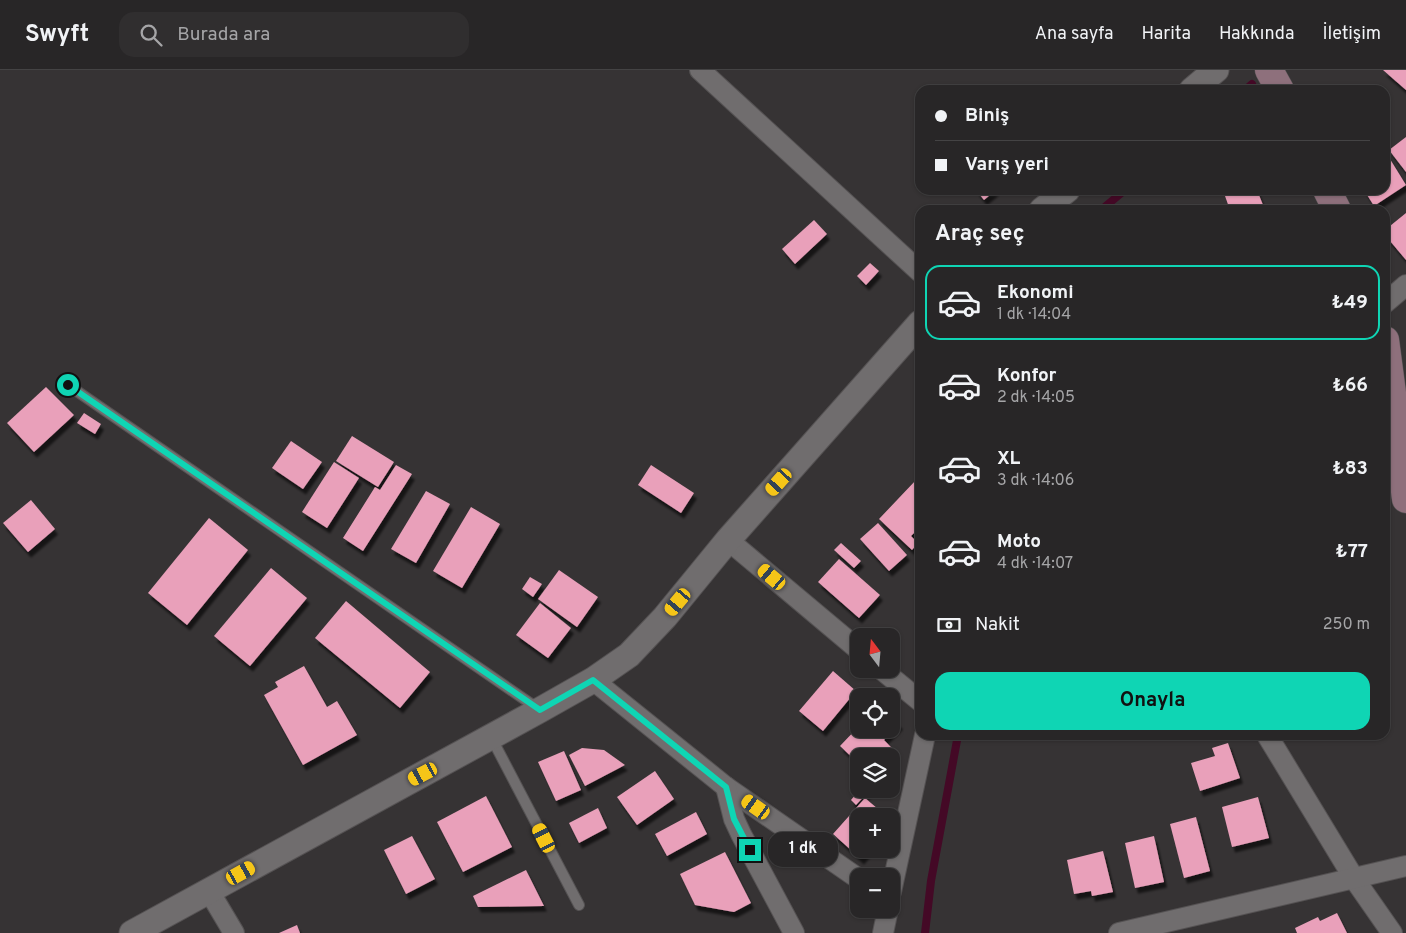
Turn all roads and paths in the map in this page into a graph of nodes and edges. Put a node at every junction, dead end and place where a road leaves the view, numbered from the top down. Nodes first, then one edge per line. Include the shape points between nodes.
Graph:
1 (700, 70) edge
2 (1216, 70) edge
3 (1269, 70) edge
4 (1198, 85) edge
5 (1277, 85) edge
6 (1061, 195) edge
7 (1048, 205) edge
8 (915, 267) edge
9 (1406, 285) edge
10 (1390, 299) edge
11 (915, 329) edge
12 (1390, 378) edge
13 (68, 385) dead end
14 (1406, 499) edge
15 (728, 540) junction
16 (850, 642) edge
17 (893, 678) edge
18 (593, 680) junction
19 (915, 697) edge
20 (540, 710) junction
21 (492, 737) junction
22 (923, 740) edge
23 (1269, 740) edge
24 (726, 787) junction
25 (1406, 866) edge
26 (896, 868) edge
27 (850, 873) edge
28 (1356, 880) junction
29 (209, 891) junction
30 (579, 905) dead end
31 (886, 918) edge
32 (132, 933) edge
33 (234, 933) edge
34 (794, 933) edge
35 (882, 933) edge
36 (1119, 933) edge
37 (1392, 933) edge

1 - 8 street
2 - 4 street
3 - 5 main road
6 - 7 street
9 - 10 street
11 - 15 street
12 - 14 main road
13 - 20 lane
15 - 16 street
15 - 18 street via 659,624 629,655
17 - 19 street
18 - 20 street
18 - 24 street
20 - 21 street
21 - 29 street
21 - 30 lane
22 - 26 street
23 - 28 street
24 - 27 street
24 - 34 street via 741,834
25 - 28 street
28 - 36 street
28 - 37 street
29 - 32 street
29 - 33 street
31 - 35 street

